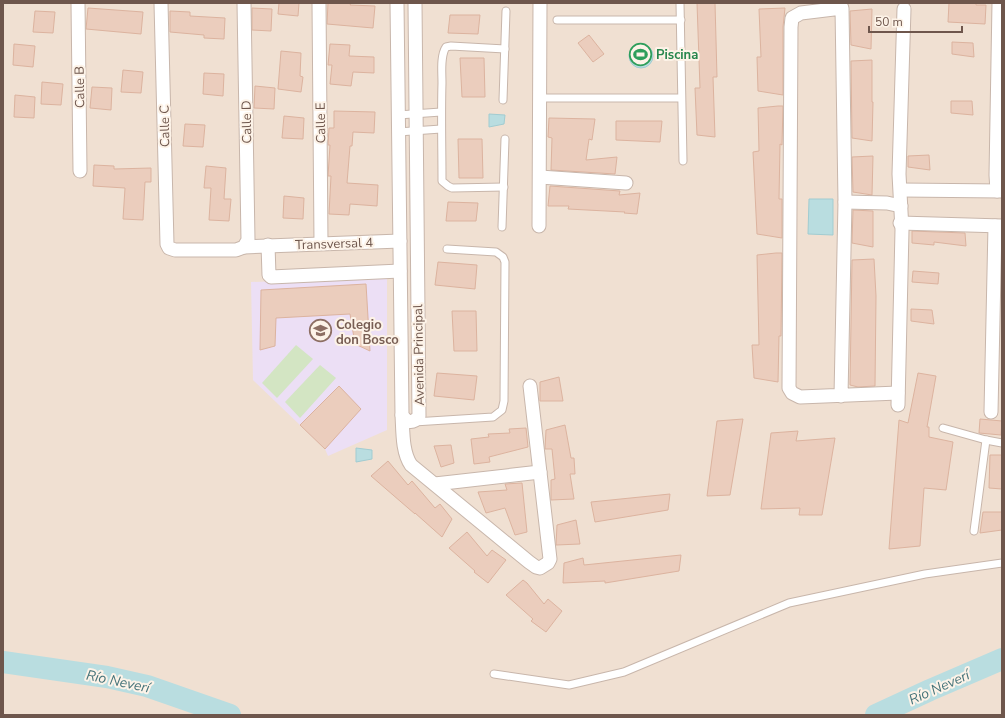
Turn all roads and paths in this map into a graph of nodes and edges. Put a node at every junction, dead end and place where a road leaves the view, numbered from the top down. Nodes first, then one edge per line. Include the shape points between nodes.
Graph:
1 (78, 3) edge
2 (161, 3) edge
3 (244, 3) edge
4 (319, 3) edge
5 (397, 3) edge
6 (415, 3) edge
7 (540, 3) edge
8 (680, 3) edge
9 (1000, 3) edge
10 (904, 9) dead end
11 (506, 11) dead end
12 (557, 20) dead end
13 (681, 20) junction
14 (505, 49) junction
15 (540, 98) junction
16 (681, 98) junction
17 (504, 100) dead end
18 (441, 112) junction
19 (416, 114) junction
20 (398, 115) junction
21 (441, 129) junction
22 (416, 131) junction
23 (398, 132) junction
24 (505, 139) dead end
25 (683, 161) dead end
26 (80, 171) dead end
27 (540, 177) junction
28 (626, 183) dead end
29 (504, 187) junction
30 (901, 190) junction
31 (1000, 191) edge
32 (845, 202) junction
33 (901, 206) junction
34 (900, 223) junction
35 (539, 226) dead end
36 (999, 226) edge
37 (502, 227) dead end
38 (400, 241) junction
39 (246, 244) junction
40 (321, 244) junction
41 (268, 246) junction
42 (169, 248) joint
43 (447, 249) dead end
44 (400, 271) junction
45 (530, 386) dead end
46 (841, 396) junction
47 (991, 412) dead end
48 (402, 416) junction
49 (413, 422) junction
50 (943, 428) dead end
51 (986, 440) junction
52 (1002, 443) edge
53 (540, 472) junction
54 (435, 484) junction
55 (974, 531) dead end
56 (1002, 563) edge
57 (494, 674) dead end

1 - 26 street, Calle B
2 - 42 street, Calle C
3 - 39 street, Calle D
4 - 40 street, Calle E
5 - 20 street, Avenida Principal
6 - 19 street, Avenida Principal
7 - 15 street
8 - 13 lane
9 - 31 street via 996,175
10 - 30 street via 899,174
11 - 14 lane
12 - 13 lane
13 - 16 lane
14 - 17 lane
14 - 18 lane via 446,47 442,60
15 - 16 lane
15 - 27 street
16 - 25 lane
18 - 19 lane
18 - 21 lane
19 - 20 lane
19 - 22 street, Avenida Principal
20 - 23 street, Avenida Principal
21 - 22 lane
21 - 29 lane via 442,181 445,184 452,188
22 - 23 lane
22 - 49 street, Avenida Principal via 419,416
23 - 38 street, Avenida Principal
24 - 29 lane
27 - 28 street
27 - 35 street
29 - 37 lane
30 - 31 street
30 - 33 street
32 - 33 street
32 - 46 street
32 - 46 street via 842,8 801,13 792,18 790,27 789,388 800,397
33 - 34 street
34 - 36 street
34 - 46 street via 902,230 898,399
36 - 47 street
38 - 40 street, Transversal 4
38 - 44 street, Avenida Principal
39 - 41 street, Transversal 4
39 - 42 street, Transversal 4 via 236,250
40 - 41 street, Transversal 4
41 - 44 street via 271,277
43 - 49 lane via 496,252 505,262 504,401 502,410 493,416
44 - 48 street, Avenida Principal
45 - 53 street
48 - 49 street, Avenida Principal via 405,420
48 - 54 street via 407,459
50 - 51 lane
51 - 52 lane
51 - 55 lane
53 - 54 street
53 - 54 street via 550,559 540,568 529,562
56 - 57 lane via 925,574 789,603 624,672 569,685

